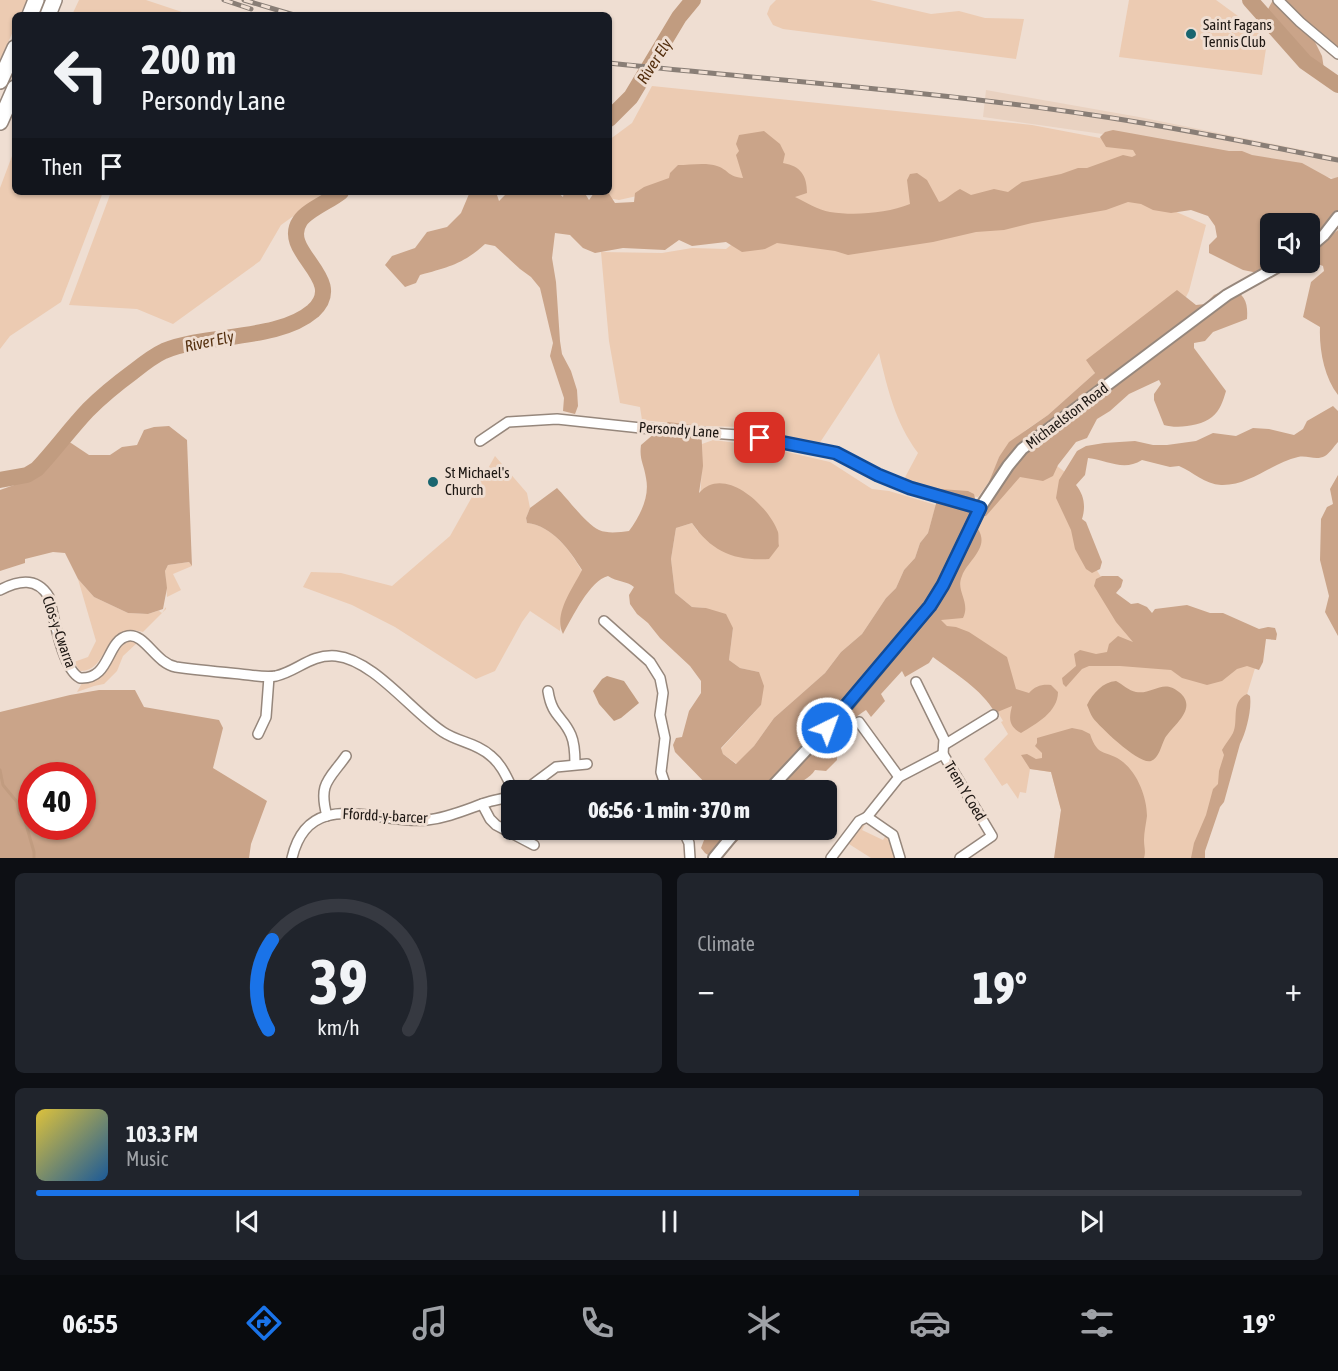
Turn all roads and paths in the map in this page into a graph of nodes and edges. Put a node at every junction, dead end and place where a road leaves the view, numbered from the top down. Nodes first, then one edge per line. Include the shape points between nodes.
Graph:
1 (1278, 0) edge
2 (1338, 54) edge
3 (12, 55) edge
4 (0, 81) edge
5 (12, 95) edge
6 (0, 122) edge
7 (1338, 217) edge
8 (1320, 239) edge
9 (1266, 273) edge
10 (480, 441) dead end
11 (980, 508) junction
12 (0, 590) edge
13 (604, 621) dead end
14 (269, 677) junction
15 (916, 682) dead end
16 (549, 691) dead end
17 (993, 715) dead end
18 (859, 722) dead end
19 (258, 734) dead end
20 (943, 749) junction
21 (346, 756) dead end
22 (575, 764) junction
23 (587, 764) dead end
24 (899, 777) junction
25 (508, 780) edge
26 (537, 780) edge
27 (664, 780) edge
28 (778, 780) edge
29 (501, 799) edge
30 (482, 804) junction
31 (327, 816) junction
32 (867, 817) junction
33 (688, 840) edge
34 (729, 840) edge
35 (534, 845) dead end
36 (292, 858) edge
37 (690, 858) edge
38 (714, 858) edge
39 (831, 858) edge
40 (900, 858) edge
41 (960, 858) edge

1 - 2 street
3 - 4 highway
5 - 6 highway
7 - 8 street
9 - 11 street, Michaelston Road via 1227,295 1038,435 1008,466
10 - 11 street, Persondy Lane via 508,422 557,419 752,436 836,453 910,488
11 - 28 street, Michaelston Road via 930,606 842,712
12 - 14 street, Clos-y-Cwarra via 31,582 44,589 70,671 80,678 90,677 101,669 115,645 128,636 138,637 170,665
13 - 27 street via 650,662 660,678
14 - 19 street via 270,719
14 - 25 street, Clos-y-Cwarra via 318,657 349,660 394,689 445,733 480,747 502,768
15 - 20 street via 944,739
16 - 22 street via 551,706 573,738
17 - 20 street
18 - 24 street
20 - 24 street, Trem Y Coed
20 - 41 street, Trem Y Coed via 992,836
21 - 31 street via 324,788
22 - 23 street
22 - 26 street via 548,771
24 - 32 street, Trem Y Coed
29 - 30 street, Ffordd-y-barcer
30 - 31 street, Ffordd-y-barcer via 455,815 417,821 352,813
30 - 35 street via 492,822
31 - 36 street via 306,830
32 - 39 street, Trem Y Coed via 859,821
32 - 40 street via 890,832
33 - 37 street
34 - 38 street

